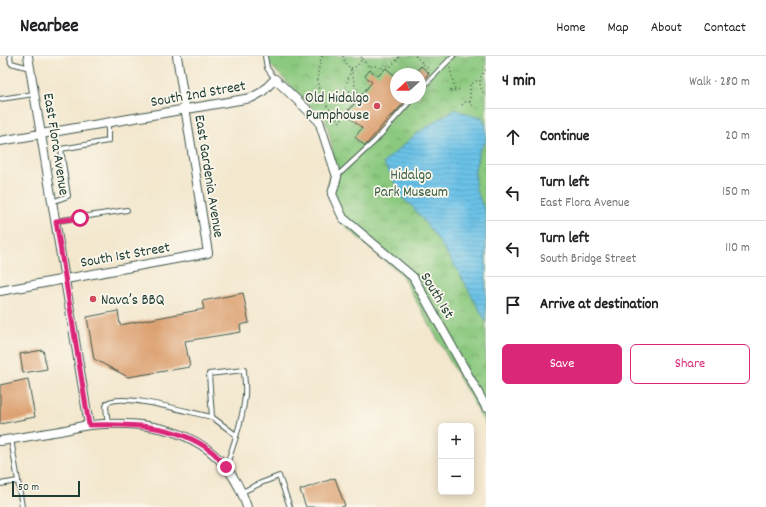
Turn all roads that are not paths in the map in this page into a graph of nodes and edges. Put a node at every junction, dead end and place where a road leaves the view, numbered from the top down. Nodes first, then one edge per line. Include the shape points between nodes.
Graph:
1 (10, 56) edge
2 (28, 56) edge
3 (177, 56) edge
4 (265, 56) edge
5 (453, 56) edge
6 (30, 68) junction
7 (275, 79) junction
8 (426, 84) edge
9 (34, 94) junction
10 (0, 99) edge
11 (408, 104) edge
12 (186, 109) junction
13 (108, 122) junction
14 (40, 134) junction
15 (0, 141) edge
16 (337, 177) junction
17 (52, 202) junction
18 (127, 210) dead end
19 (56, 221) junction
20 (208, 253) joint
21 (66, 280) junction
22 (0, 291) edge
23 (486, 407) edge
24 (212, 418) junction
25 (89, 425) junction
26 (108, 425) junction
27 (236, 435) junction
28 (11, 439) junction
29 (0, 441) edge
30 (226, 467) junction
31 (18, 481) junction
32 (0, 484) edge
33 (242, 492) junction
34 (22, 507) edge
35 (247, 507) edge
36 (290, 507) edge

1 - 6 lane via 12,63
2 - 6 street, East Flora Avenue
3 - 12 street, East Gardenia Avenue
4 - 7 lane via 267,68
5 - 8 lane
6 - 9 street, East Flora Avenue
7 - 12 street, South 2nd Street via 256,97
7 - 16 street via 319,121
9 - 10 lane
9 - 14 street, East Flora Avenue
11 - 16 lane via 375,141
12 - 13 street, South 2nd Street
12 - 20 street, East Gardenia Avenue
13 - 14 street, South 2nd Street
13 - 17 lane via 108,141 60,149 68,196
14 - 15 street, South 2nd Street
14 - 17 street, East Flora Avenue
16 - 23 street, South 1st via 332,194 343,218 413,278
17 - 19 street, East Flora Avenue
18 - 19 lane
19 - 21 street, East Flora Avenue
20 - 21 street, South 1st Street
21 - 22 street, South 1st Street
21 - 25 street, East Flora Avenue
24 - 26 lane via 133,400 116,399 107,403
24 - 27 lane
24 - 27 lane via 210,374 244,370 243,410
25 - 26 street
25 - 28 street
26 - 30 street via 168,430 212,451
27 - 30 lane
28 - 29 street
28 - 31 lane
30 - 33 street
31 - 32 lane
31 - 34 lane
33 - 35 street
33 - 36 lane via 279,476

